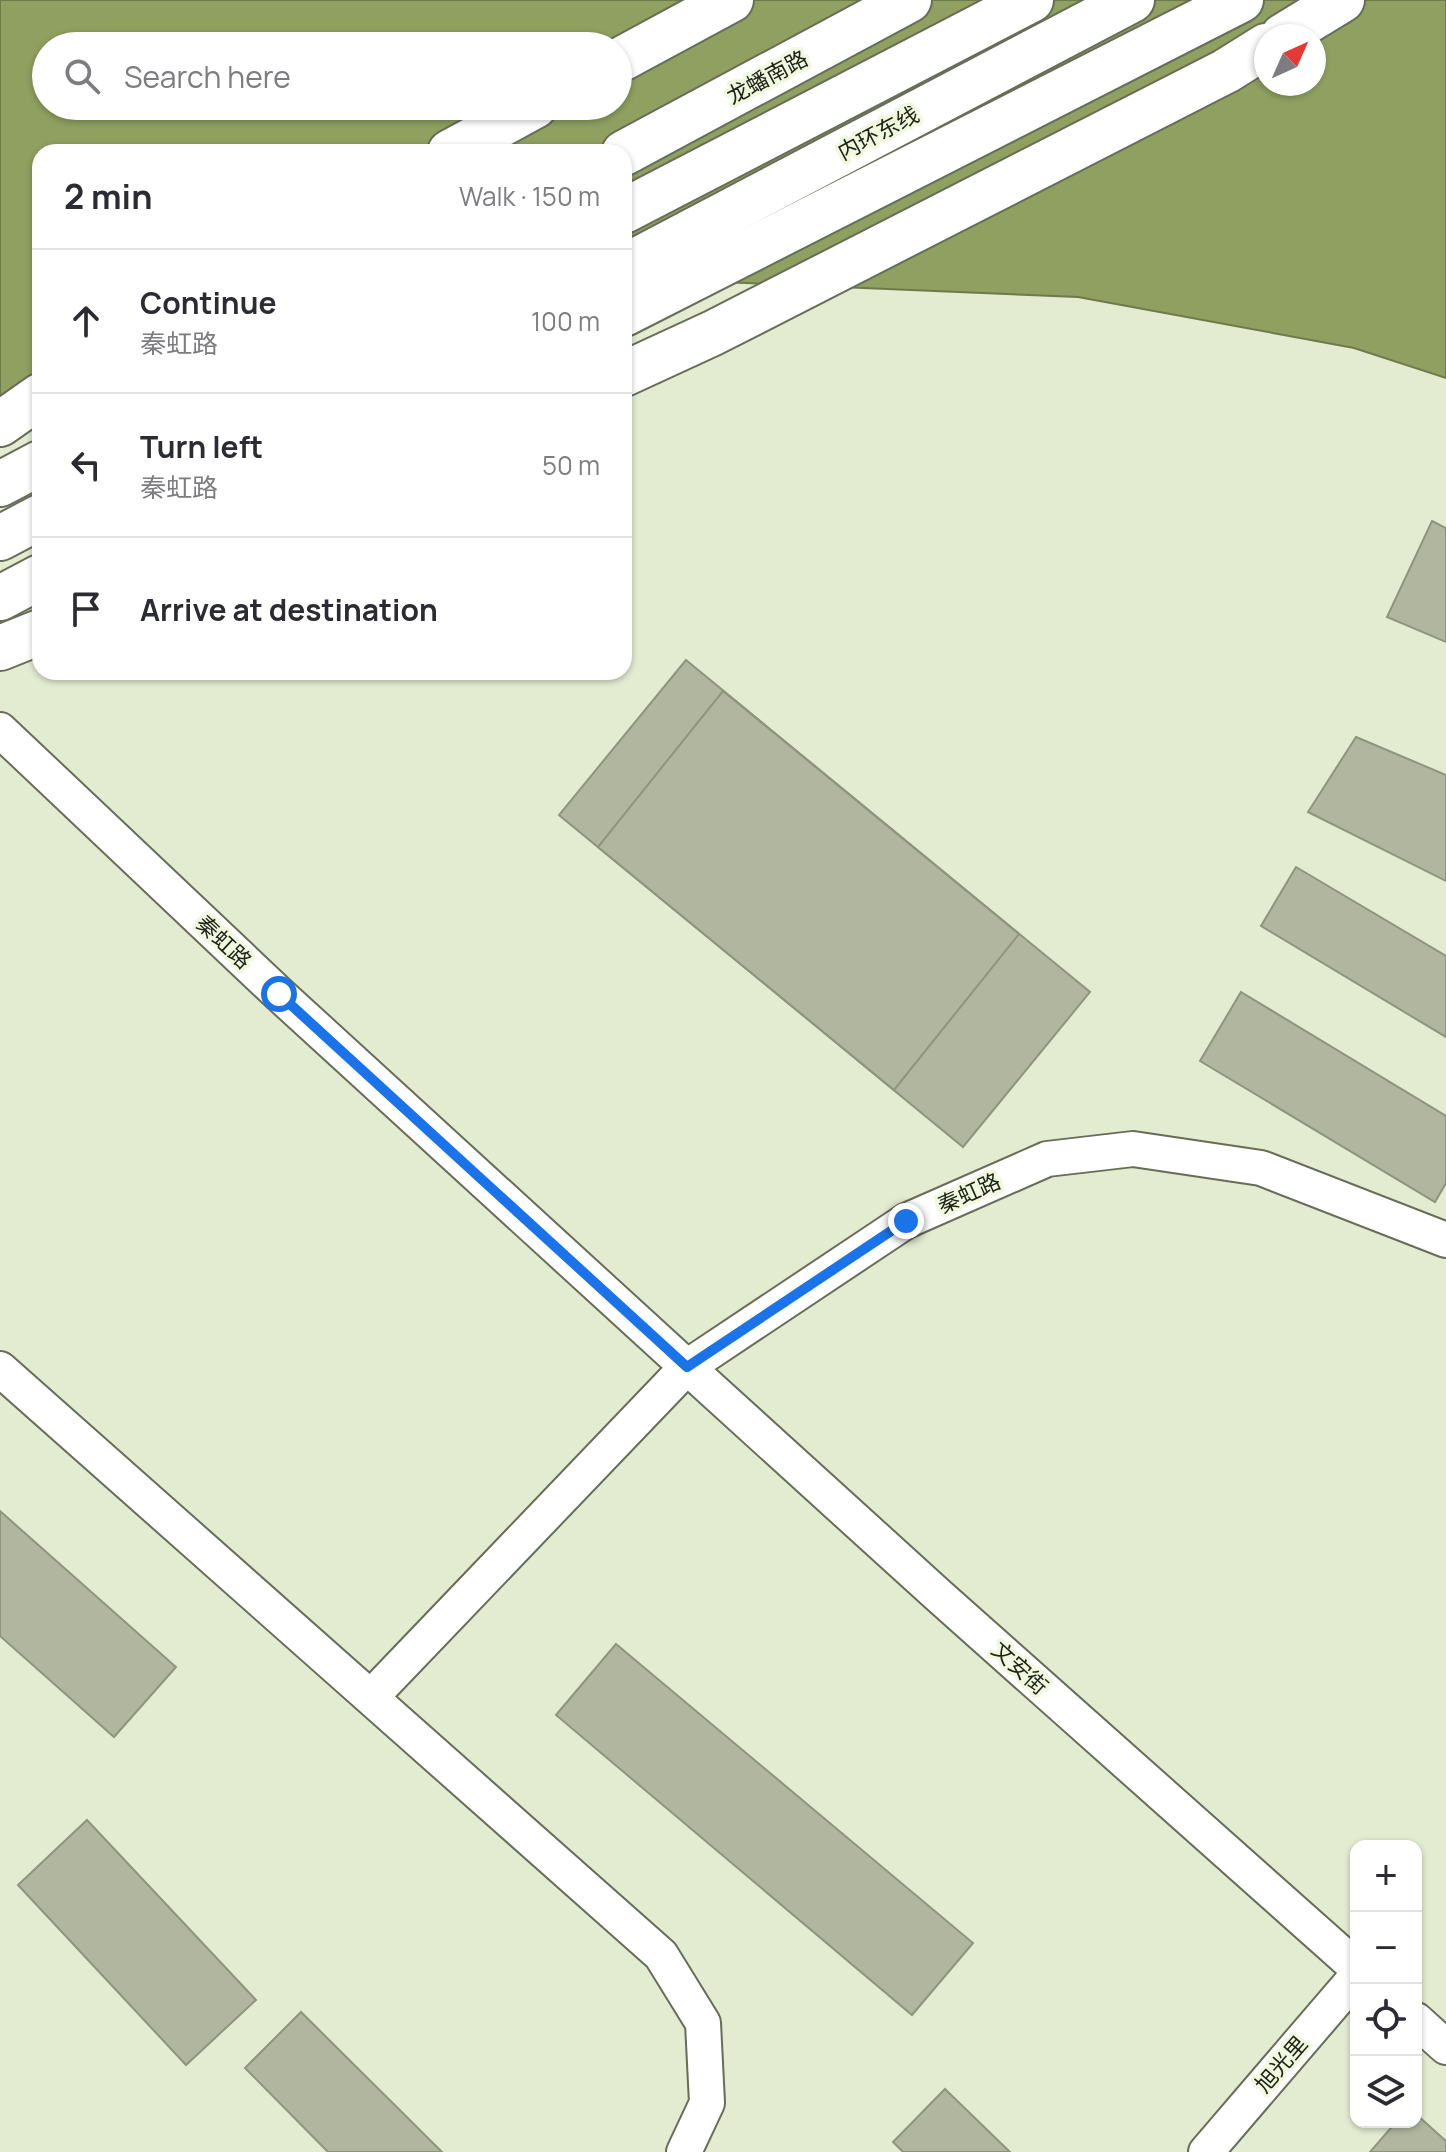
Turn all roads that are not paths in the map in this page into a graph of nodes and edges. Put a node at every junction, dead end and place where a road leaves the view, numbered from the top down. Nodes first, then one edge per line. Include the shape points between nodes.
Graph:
1 (731, 0) edge
2 (909, 0) edge
3 (1031, 0) edge
4 (1132, 0) edge
5 (1241, 0) edge
6 (1342, 0) edge
7 (1303, 24) edge
8 (632, 53) edge
9 (1254, 54) edge
10 (509, 120) edge
11 (465, 144) edge
12 (632, 149) edge
13 (632, 207) edge
14 (632, 263) edge
15 (632, 310) edge
16 (632, 370) edge
17 (32, 402) edge
18 (0, 424) edge
19 (32, 467) edge
20 (0, 484) edge
21 (32, 521) edge
22 (0, 538) edge
23 (32, 581) edge
24 (0, 598) edge
25 (32, 614) edge
26 (0, 630) edge
27 (32, 635) edge
28 (0, 648) edge
29 (0, 730) edge
30 (1446, 1240) edge
31 (687, 1367) junction
32 (0, 1369) edge
33 (371, 1697) junction
34 (1350, 1962) edge
35 (1350, 1984) edge
36 (1422, 2025) edge
37 (1446, 2047) edge
38 (684, 2152) edge
39 (1206, 2152) edge

1 - 8 main road
2 - 12 main road, 龙蟠南路
3 - 13 main road
4 - 14 main road, 内环东线
5 - 15 main road
6 - 7 main road
9 - 16 main road
10 - 11 main road
17 - 18 main road
19 - 20 main road
21 - 22 main road
23 - 24 main road
25 - 26 main road
27 - 28 main road
29 - 31 street, 秦虹路
30 - 31 street, 秦虹路 via 1261,1168 1133,1149 1047,1159 906,1221
31 - 33 street
31 - 34 street, 文安街
32 - 33 street
33 - 38 street via 661,1955 703,2023 707,2103
35 - 39 street, 旭光里
36 - 37 street

